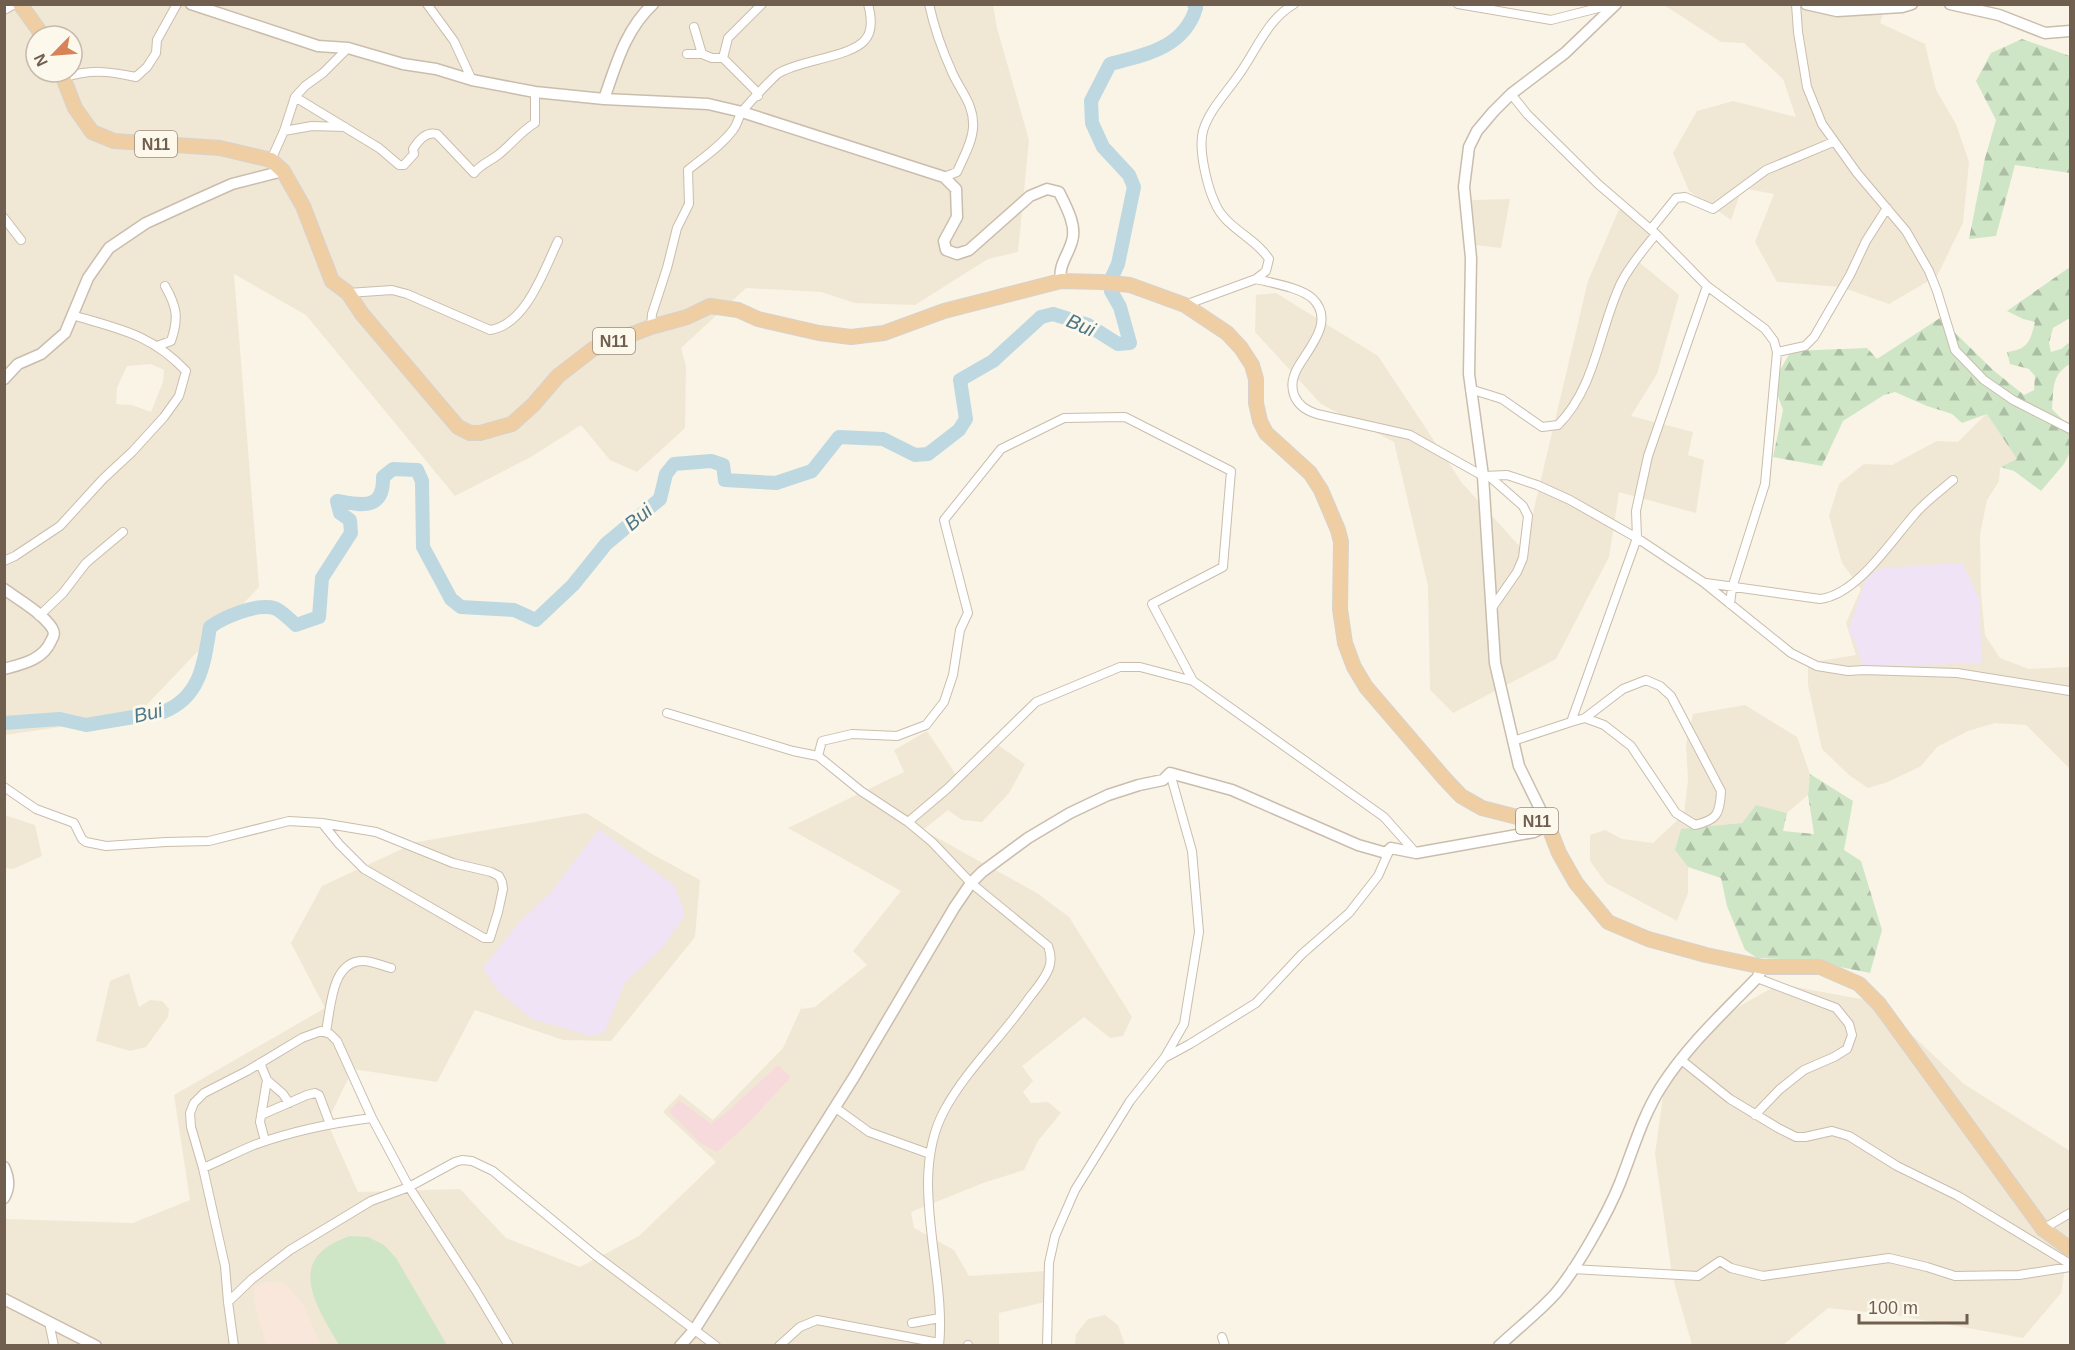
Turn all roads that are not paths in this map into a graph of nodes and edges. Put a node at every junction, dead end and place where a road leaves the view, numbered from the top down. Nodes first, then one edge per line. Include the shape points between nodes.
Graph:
1 (15, 4) edge
2 (20, 4) edge
3 (177, 4) edge
4 (191, 4) edge
5 (427, 4) edge
6 (653, 4) edge
7 (762, 4) edge
8 (868, 4) edge
9 (929, 4) edge
10 (1294, 4) edge
11 (1458, 4) edge
12 (1615, 4) edge
13 (1796, 4) edge
14 (1806, 4) edge
15 (1912, 4) edge
16 (1950, 4) edge
17 (4, 9) edge
18 (34, 24) edge
19 (694, 27) dead end
20 (2070, 31) edge
21 (348, 48) junction
22 (687, 54) dead end
23 (702, 54) junction
24 (723, 58) junction
25 (84, 71) edge
26 (472, 80) junction
27 (66, 84) edge
28 (535, 92) junction
29 (1511, 94) junction
30 (758, 96) junction
31 (295, 97) junction
32 (604, 99) junction
33 (742, 112) junction
34 (346, 128) junction
35 (284, 131) junction
36 (1833, 142) junction
37 (271, 160) junction
38 (284, 171) junction
39 (957, 172) junction
40 (944, 177) junction
41 (956, 189) junction
42 (1887, 208) junction
43 (4, 218) edge
44 (1654, 231) junction
45 (21, 240) dead end
46 (558, 241) dead end
47 (1256, 279) junction
48 (1061, 281) junction
49 (165, 286) dead end
50 (1707, 286) junction
51 (348, 292) junction
52 (1185, 305) junction
53 (72, 315) junction
54 (651, 327) junction
55 (171, 341) junction
56 (157, 346) junction
57 (1777, 352) junction
58 (172, 357) junction
59 (4, 379) edge
60 (1470, 389) junction
61 (2070, 429) edge
62 (1487, 477) junction
63 (1953, 480) dead end
64 (123, 532) dead end
65 (1637, 538) junction
66 (4, 561) edge
67 (1703, 582) junction
68 (1732, 588) junction
69 (4, 589) edge
70 (1730, 604) junction
71 (1492, 608) junction
72 (39, 616) junction
73 (4, 669) edge
74 (1193, 681) junction
75 (2070, 691) edge
76 (667, 713) dead end
77 (1585, 718) junction
78 (1571, 722) junction
79 (1513, 741) junction
80 (818, 756) junction
81 (1170, 772) junction
82 (4, 787) edge
83 (908, 822) junction
84 (322, 823) junction
85 (1548, 825) junction
86 (1391, 848) junction
87 (1416, 853) junction
88 (971, 883) junction
89 (391, 968) dead end
90 (1760, 972) junction
91 (326, 1031) junction
92 (1165, 1057) junction
93 (1680, 1059) junction
94 (260, 1063) junction
95 (267, 1080) junction
96 (289, 1103) junction
97 (834, 1109) junction
98 (261, 1115) junction
99 (1755, 1115) junction
100 (372, 1118) junction
101 (330, 1124) junction
102 (265, 1141) junction
103 (930, 1154) junction
104 (4, 1167) edge
105 (203, 1168) junction
106 (409, 1187) junction
107 (4, 1198) edge
108 (2070, 1213) edge
109 (2043, 1229) junction
110 (2070, 1249) edge
111 (2070, 1265) edge
112 (1572, 1269) junction
113 (4, 1299) edge
114 (228, 1302) junction
115 (940, 1318) junction
116 (49, 1322) junction
117 (912, 1323) dead end
118 (695, 1329) junction
119 (939, 1344) edge
120 (54, 1346) edge
121 (96, 1346) edge
122 (234, 1346) edge
123 (508, 1346) edge
124 (680, 1346) edge
125 (716, 1346) edge
126 (779, 1346) edge
127 (1047, 1346) edge
128 (1499, 1346) edge

1 - 17 street
2 - 18 highway
3 - 25 street via 157,40 156,53 136,77
4 - 21 street via 318,46
5 - 26 street via 454,41
6 - 32 street via 622,47
7 - 24 street via 728,38
8 - 30 street via 870,34 863,43 790,67 776,75
9 - 39 street via 952,73 972,109 974,127
10 - 47 street via 1258,43 1203,131 1202,148 1215,205 1269,259 1266,271
11 - 12 street via 1551,20
12 - 29 street via 1565,53
13 - 36 street via 1807,87 1821,124
14 - 15 street via 1837,11
16 - 20 street via 1999,15 2046,33
19 - 23 street
21 - 26 street
21 - 31 street
22 - 23 street
23 - 24 street
24 - 30 street
26 - 28 street
27 - 37 highway, N11 via 75,108 92,132 114,141 220,148
28 - 32 street
28 - 34 street via 535,123 474,172 437,134 427,134 416,144 410,160 399,165
29 - 44 street via 1598,184
29 - 60 street via 1469,147 1464,187 1471,258
30 - 33 street
31 - 34 street
31 - 35 street
32 - 33 street via 708,104
33 - 40 street
33 - 54 street via 723,141 688,170 689,204 677,228
34 - 35 street via 312,126
35 - 37 street
36 - 42 street
36 - 44 street via 1766,170 1713,209 1686,197 1676,198
37 - 38 highway, N11
38 - 51 highway, N11 via 303,206 332,281
38 - 53 street via 232,184 146,223 109,248 88,278
39 - 40 street
39 - 41 street
40 - 41 street
41 - 48 street via 957,217 944,241 946,250 957,254 969,250 1030,196 1047,189 1059,192 1070,213 1074,239 1061,264
42 - 57 street via 1814,337 1805,346
42 - 61 street via 1906,231 1929,271 1955,350 1994,387
43 - 45 street
44 - 50 street
44 - 60 street via 1621,283 1582,393 1558,426 1542,427 1502,399
46 - 51 street via 528,303 501,328 490,330 392,290
47 - 52 street
47 - 62 street via 1293,288 1313,299 1321,311 1316,342 1297,368 1293,382 1299,405 1317,414 1410,435
48 - 52 highway, N11 via 1131,285
48 - 54 highway, N11 via 944,311 884,333 851,337 710,306
49 - 55 street via 175,307 177,324
50 - 57 street via 1765,329
50 - 65 street via 1648,456 1636,511
51 - 54 highway, N11 via 404,366 458,427 470,433 512,424 558,376 593,349
52 - 85 highway, N11 via 1227,333 1241,348 1252,365 1256,403 1266,433 1310,473 1322,490 1341,542 1340,609 1345,643 1366,687 1461,796 1482,808
53 - 56 street via 136,334
53 - 59 street via 65,333 41,354 18,364
55 - 56 street
55 - 58 street
56 - 58 street
57 - 68 street via 1765,484
58 - 66 street via 186,371 179,396 164,417 60,526
60 - 62 street
62 - 65 street via 1507,475 1537,485
62 - 71 street
62 - 71 street via 1523,506 1528,516 1523,558
63 - 68 street via 1916,512 1868,571 1833,597 1820,599
64 - 72 street via 86,563
65 - 67 street
65 - 78 street
67 - 68 street
67 - 70 street
68 - 70 street
69 - 72 street
70 - 75 street via 1791,653 1817,666 1848,671 1957,673
71 - 79 street via 1495,663
72 - 73 street via 53,629 49,645 32,660
74 - 80 street via 1152,604 1223,567 1231,471 1125,417 1064,418 1001,449 944,520 968,613 960,630 944,702 926,725 897,736 852,734 832,738 822,741
74 - 83 street via 1140,667 1120,667 1036,702
74 - 87 street via 1384,817
76 - 80 street
77 - 77 street via 1623,689 1646,680 1660,686 1671,696 1721,791 1720,809 1709,822 1695,825 1676,813 1631,746 1604,725
77 - 78 street
78 - 79 street
79 - 85 street via 1519,766
80 - 83 street
81 - 86 street via 1232,790 1358,845 1386,853
81 - 88 street via 1163,780 1139,784 1070,813 1029,838
81 - 92 street via 1192,851 1199,932 1184,1024
82 - 84 street via 36,809 74,823 86,842 106,846 209,841 289,821
83 - 88 street
84 - 84 street via 376,832 436,857 498,876 503,889 490,938 378,878 351,858
85 - 87 street via 1534,832
85 - 90 highway, N11 via 1576,883 1608,922 1648,939
86 - 87 street
86 - 92 street via 1378,876 1349,913 1302,954 1256,1003
88 - 97 street
88 - 103 street via 1048,946 1052,958 1049,969 1009,1027 969,1073 944,1111
89 - 91 street via 365,961 346,967 335,986
90 - 93 street
90 - 99 street via 1836,1008 1850,1024 1852,1035 1847,1049 1804,1070
90 - 109 highway, N11 via 1820,967 1859,984 1879,1004
91 - 94 street via 302,1038
91 - 100 street via 337,1041
92 - 127 street via 1105,1140 1075,1190 1055,1236 1049,1263
93 - 99 street
93 - 112 street via 1642,1120 1619,1184
94 - 95 street
94 - 105 street via 204,1093 194,1103 191,1127
95 - 96 street
95 - 98 street
96 - 98 street
96 - 101 street via 319,1095
97 - 103 street via 869,1132
97 - 118 street
98 - 102 street
99 - 111 street via 1796,1137 1832,1131 1849,1136 1897,1166 1958,1196
100 - 101 street
100 - 106 street
101 - 102 street
102 - 105 street
103 - 115 street via 930,1218
104 - 107 street via 9,1188
105 - 114 street via 225,1266
106 - 114 street via 370,1201 290,1250
106 - 118 street via 462,1160 481,1163
106 - 123 street
108 - 109 street
109 - 110 highway, N11
111 - 112 street via 2019,1275 1955,1276 1889,1258 1763,1276 1720,1261 1698,1276
112 - 128 street via 1556,1292
113 - 116 street
114 - 122 street
115 - 117 street
115 - 119 street
116 - 120 street
116 - 121 street
118 - 124 street
118 - 125 street
119 - 126 street via 817,1320 800,1327

